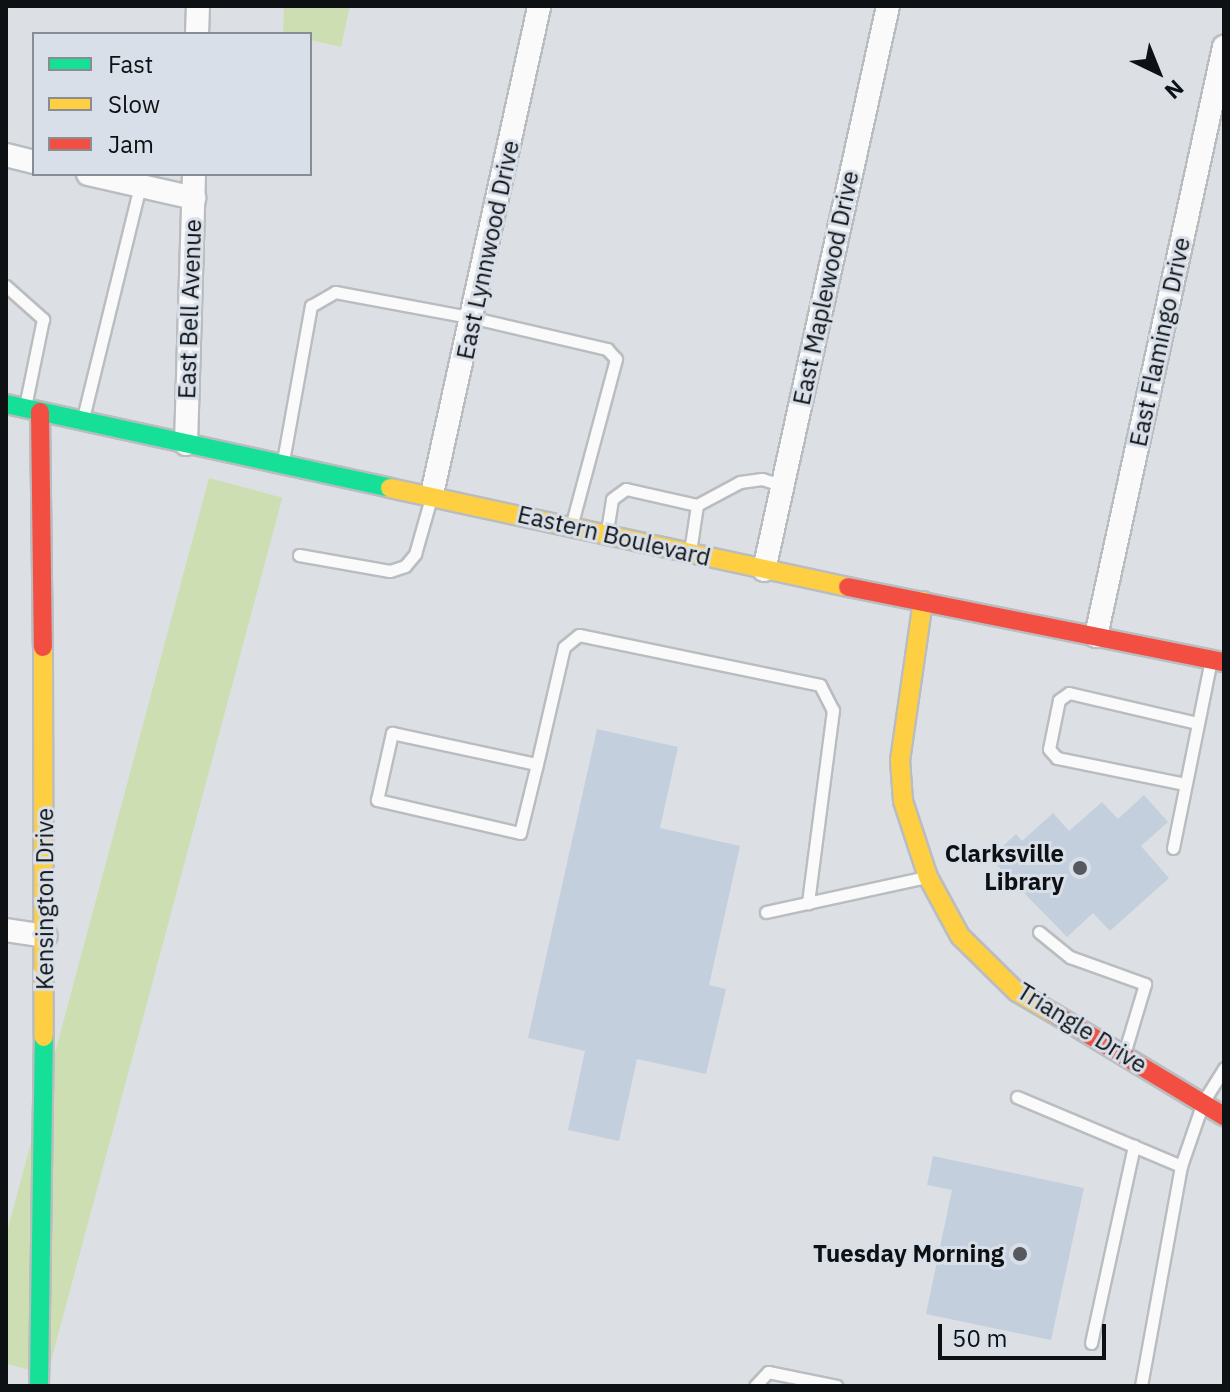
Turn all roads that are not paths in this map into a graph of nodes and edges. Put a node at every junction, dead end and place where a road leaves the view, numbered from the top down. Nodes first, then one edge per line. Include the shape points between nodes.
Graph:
1 (198, 6) edge
2 (539, 6) edge
3 (888, 6) edge
4 (197, 32) edge
5 (1224, 47) edge
6 (6, 155) edge
7 (32, 162) edge
8 (97, 176) edge
9 (194, 176) edge
10 (140, 186) junction
11 (194, 198) junction
12 (6, 286) edge
13 (474, 318) junction
14 (24, 408) edge
15 (83, 420) junction
16 (186, 444) junction
17 (282, 462) junction
18 (783, 486) junction
19 (432, 494) junction
20 (697, 505) junction
21 (570, 528) junction
22 (606, 536) junction
23 (690, 554) junction
24 (299, 555) dead end
25 (764, 570) junction
26 (923, 601) junction
27 (1096, 636) junction
28 (1217, 660) edge
29 (1197, 723) junction
30 (537, 764) junction
31 (1185, 784) junction
32 (1173, 848) dead end
33 (928, 877) junction
34 (808, 903) junction
35 (766, 912) dead end
36 (6, 930) edge
37 (1039, 932) dead end
38 (46, 936) junction
39 (1124, 1055) junction
40 (1224, 1068) edge
41 (1017, 1097) dead end
42 (1203, 1102) junction
43 (1224, 1116) edge
44 (1134, 1146) junction
45 (1181, 1166) junction
46 (1091, 1343) dead end
47 (39, 1386) edge
48 (755, 1386) edge
49 (837, 1386) edge
50 (1141, 1386) edge

1 - 4 street
2 - 13 street, East Lynnwood Drive
3 - 18 street, East Maplewood Drive
5 - 27 street, East Flamingo Drive
6 - 7 street
8 - 10 street
9 - 11 street, East Bell Avenue
10 - 11 street
10 - 15 lane
11 - 16 street, East Bell Avenue
12 - 14 lane via 43,319
13 - 17 lane via 335,292 311,306
13 - 19 street, East Lynnwood Drive
13 - 21 lane via 607,349 616,359
14 - 15 street, Eastern Boulevard
14 - 38 street, Kensington Drive
15 - 16 street, Eastern Boulevard
16 - 17 street, Eastern Boulevard
17 - 19 street, Eastern Boulevard
18 - 20 lane via 762,479 740,482
18 - 25 street, East Maplewood Drive
19 - 21 street, Eastern Boulevard
19 - 24 lane via 415,554 405,566 390,571
20 - 22 lane via 626,489 612,499
20 - 23 lane
21 - 22 street, Eastern Boulevard
22 - 23 street, Eastern Boulevard
23 - 25 street, Eastern Boulevard
25 - 26 street, Eastern Boulevard
26 - 27 street, Eastern Boulevard
26 - 33 street, Triangle Drive via 900,760 903,801
27 - 28 street, Eastern Boulevard
28 - 29 lane
29 - 31 lane
29 - 31 lane via 1069,693 1059,700 1049,749 1057,758
30 - 30 lane via 392,733 377,800 520,833
30 - 34 lane via 564,647 579,635 820,685 833,710 816,806
31 - 32 lane
33 - 34 lane
33 - 39 street, Triangle Drive via 960,936 1017,992
34 - 35 lane
36 - 38 street
37 - 39 lane via 1070,957 1145,984
38 - 47 street, Kensington Drive
39 - 42 street, Triangle Drive
40 - 42 lane
41 - 44 lane
42 - 43 street, Triangle Drive
42 - 45 lane
44 - 45 lane
44 - 46 lane
45 - 50 lane
48 - 49 lane via 768,1372

